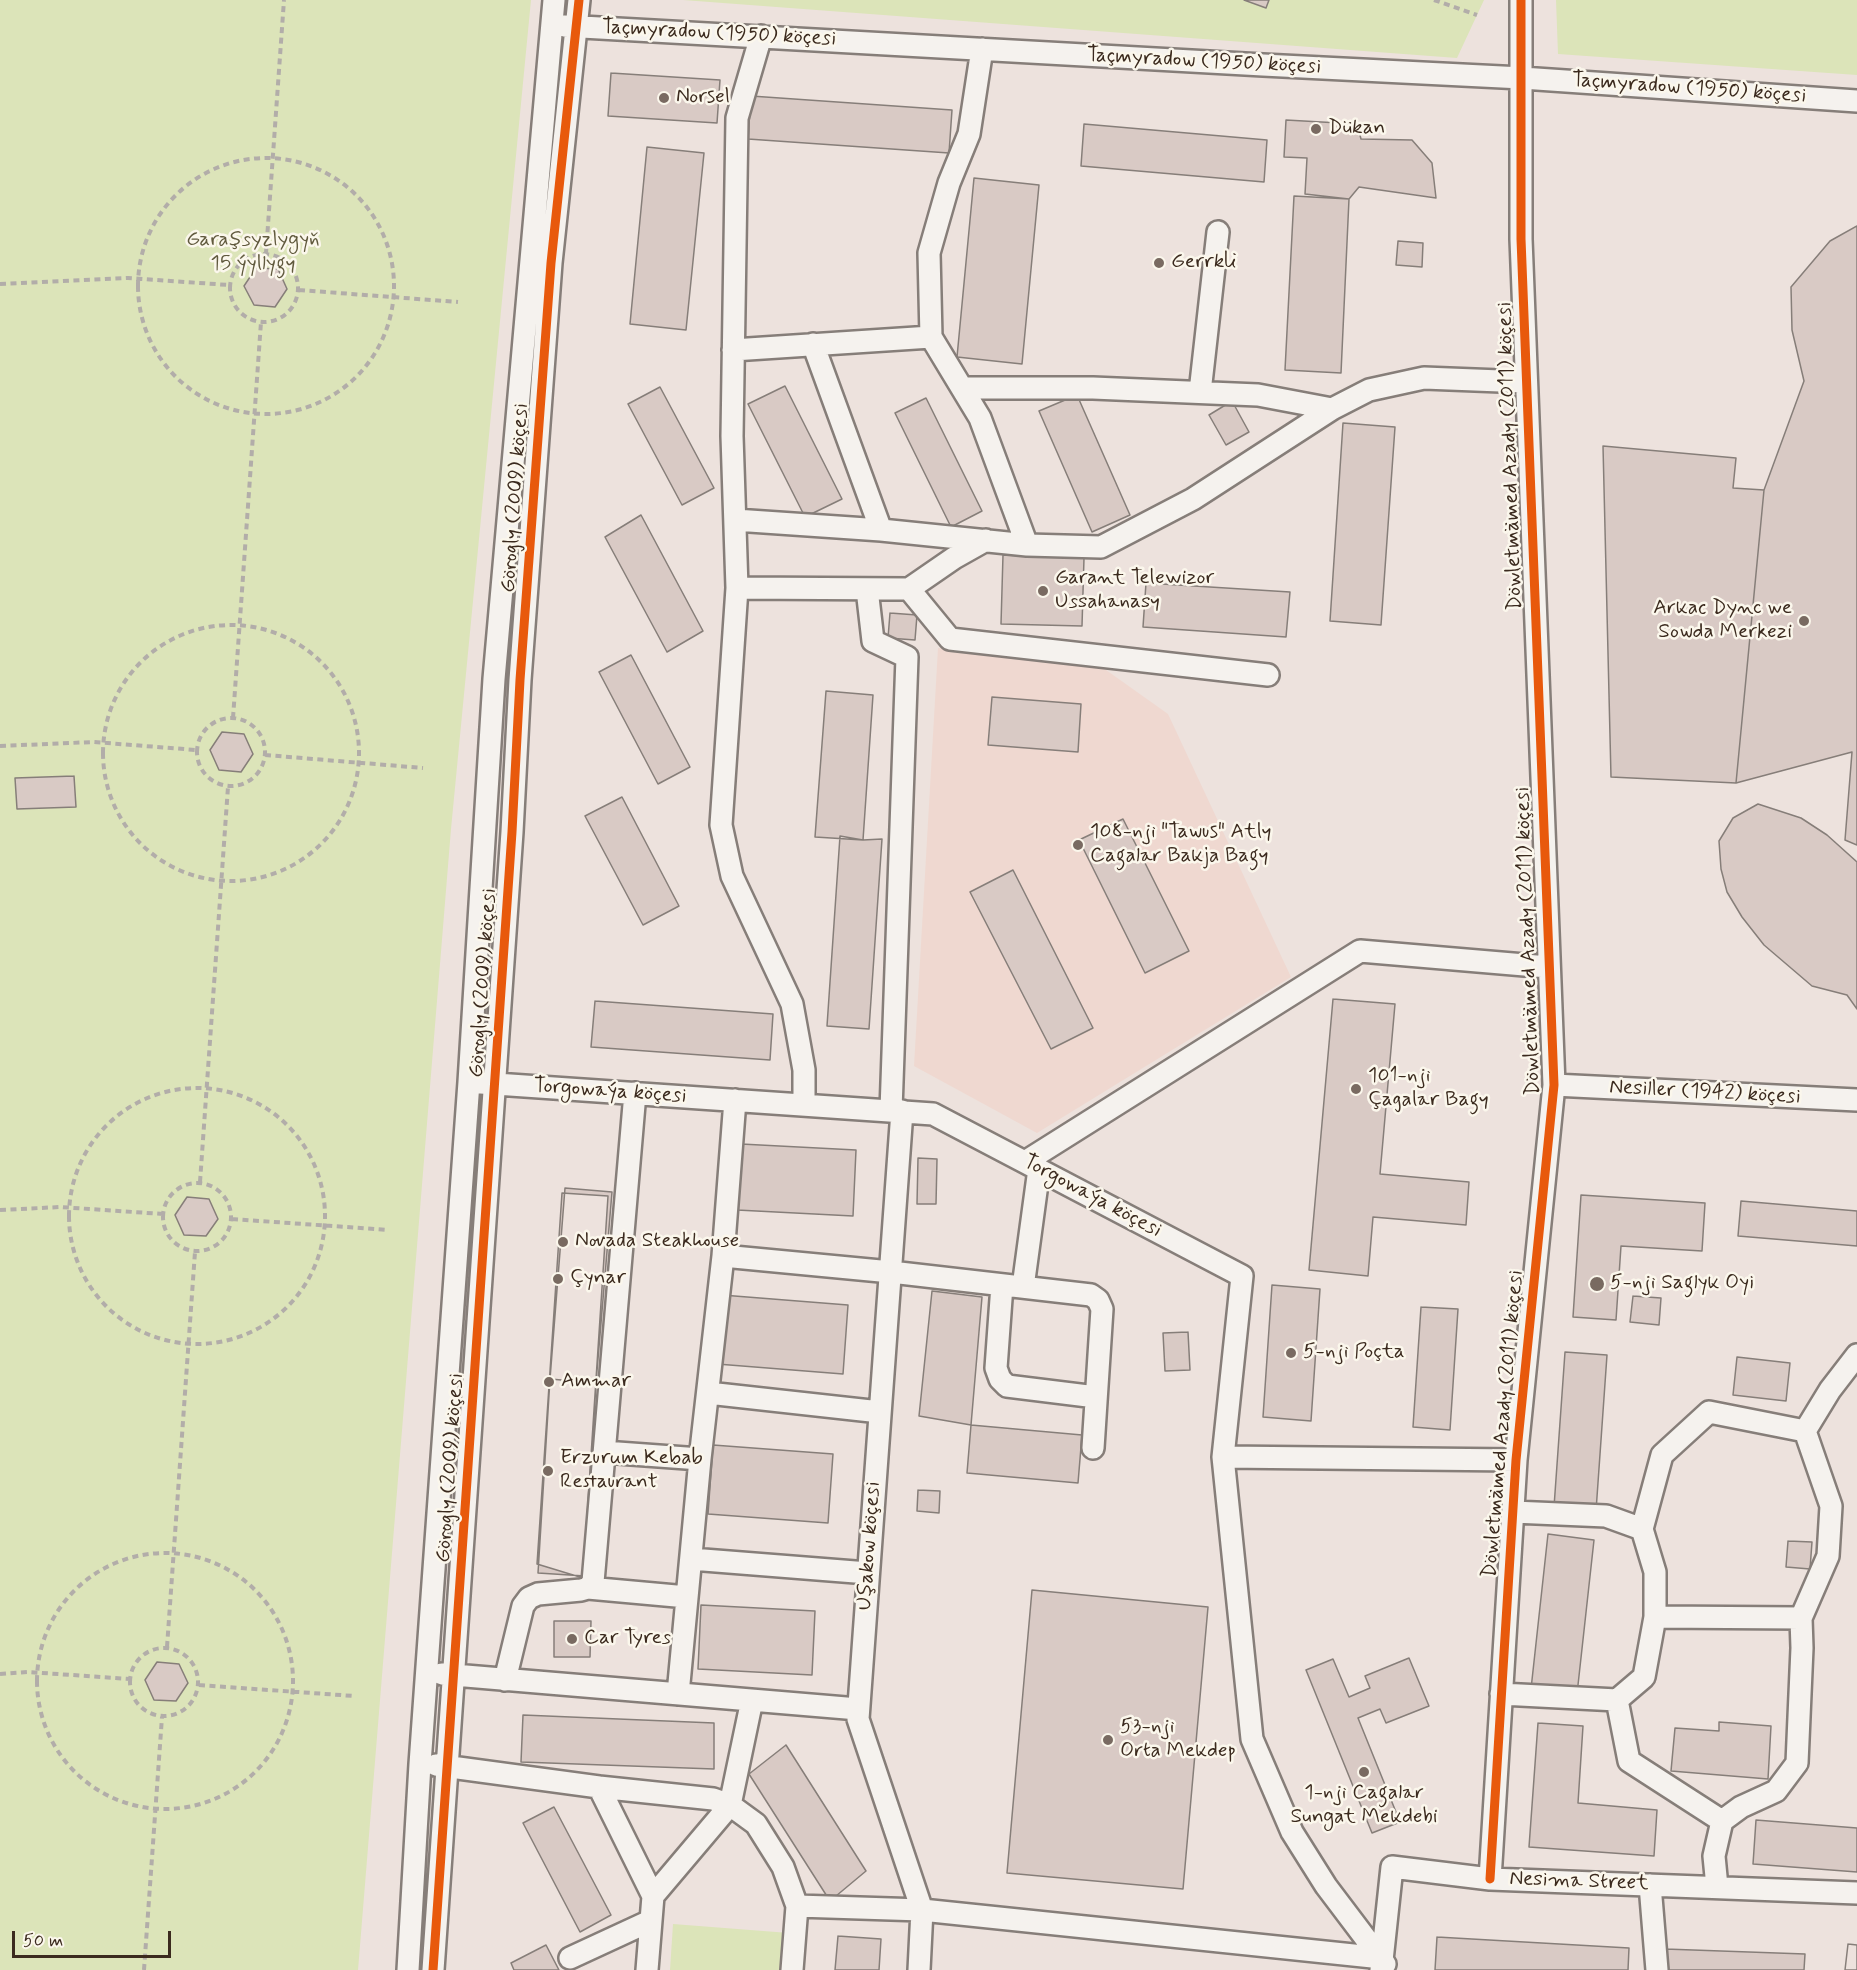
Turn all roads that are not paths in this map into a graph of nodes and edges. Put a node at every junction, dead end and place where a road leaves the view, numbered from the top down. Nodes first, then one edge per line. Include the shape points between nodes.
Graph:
1 (554, 0) edge
2 (579, 0) edge
3 (1521, 0) edge
4 (551, 25) junction
5 (577, 27) junction
6 (761, 36) junction
7 (982, 49) junction
8 (1522, 78) junction
9 (1857, 101) edge
10 (1218, 232) dead end
11 (931, 337) junction
12 (813, 344) junction
13 (733, 350) junction
14 (1526, 382) junction
15 (962, 388) junction
16 (1200, 392) junction
17 (1332, 409) junction
18 (735, 520) junction
19 (881, 530) junction
20 (986, 540) junction
21 (1027, 544) junction
22 (737, 588) junction
23 (867, 589) junction
24 (909, 589) junction
25 (1268, 675) dead end
26 (1548, 967) junction
27 (469, 1082) junction
28 (495, 1084) junction
29 (1554, 1085) junction
30 (635, 1093) junction
31 (735, 1100) junction
32 (1857, 1100) edge
33 (804, 1105) junction
34 (897, 1111) junction
35 (1032, 1166) junction
36 (723, 1256) junction
37 (891, 1272) junction
38 (1013, 1286) junction
39 (1857, 1355) edge
40 (708, 1393) junction
41 (1096, 1397) junction
42 (880, 1412) junction
43 (1805, 1431) junction
44 (1093, 1448) dead end
45 (604, 1452) junction
46 (1223, 1457) junction
47 (700, 1459) junction
48 (1516, 1460) junction
49 (1513, 1512) junction
50 (1642, 1529) junction
51 (691, 1559) junction
52 (868, 1573) junction
53 (588, 1588) junction
54 (687, 1597) junction
55 (1654, 1617) junction
56 (1801, 1618) junction
57 (427, 1672) junction
58 (455, 1676) junction
59 (505, 1680) junction
60 (678, 1694) junction
61 (1501, 1694) junction
62 (752, 1700) junction
63 (1617, 1700) junction
64 (858, 1709) junction
65 (420, 1764) junction
66 (449, 1766) junction
67 (598, 1787) junction
68 (730, 1805) junction
69 (1722, 1821) junction
70 (1490, 1879) junction
71 (1650, 1885) junction
72 (1717, 1887) junction
73 (1857, 1893) edge
74 (652, 1896) junction
75 (797, 1906) junction
76 (922, 1911) junction
77 (651, 1921) junction
78 (570, 1958) dead end
79 (1384, 1966) edge
80 (408, 1970) edge
81 (433, 1970) edge
82 (647, 1970) edge
83 (792, 1970) edge
84 (919, 1970) edge
85 (1657, 1970) edge

1 - 4 street, Görogly (2009) köçesi
2 - 5 street, Görogly (2009) köçesi
3 - 8 street, Döwletmämed Azady (2011) köçesi
4 - 5 street, Taçmyradow (1950) köçesi
4 - 27 street, Görogly (2009) köçesi via 494,679
5 - 6 street, Taçmyradow (1950) köçesi
5 - 28 street, Görogly (2009) köçesi via 551,263
6 - 7 street, Taçmyradow (1950) köçesi
6 - 13 street via 737,118
7 - 8 street, Taçmyradow (1950) köçesi
7 - 11 street via 969,134 929,253
8 - 9 street, Taçmyradow (1950) köçesi
8 - 14 street, Döwletmämed Azady (2011) köçesi via 1521,239
10 - 16 street
11 - 12 street
11 - 15 street
12 - 13 street
12 - 19 street
13 - 18 street
14 - 17 street via 1424,378 1369,390
14 - 26 street, Döwletmämed Azady (2011) köçesi
15 - 16 street
15 - 21 street via 980,418
16 - 17 street via 1258,394
17 - 21 street via 1193,499 1101,547
18 - 19 street
18 - 22 street
19 - 20 street
20 - 21 street
20 - 24 street
22 - 23 street
22 - 33 street via 721,825 732,876 792,1004 804,1070
23 - 24 street
23 - 34 street, Uşakow köçesi via 873,640 907,657
24 - 25 street via 950,639
26 - 29 street, Döwletmämed Azady (2011) köçesi
26 - 35 street via 1360,951
27 - 28 street, Torgowaýa köçesi
27 - 57 street, Görogly (2009) köçesi
28 - 30 street, Torgowaýa köçesi
28 - 58 street, Görogly (2009) köçesi
29 - 32 street, Nesiller (1942) köçesi
29 - 48 street, Döwletmämed Azady (2011) köçesi
30 - 31 street, Torgowaýa köçesi
30 - 45 street
31 - 33 street, Torgowaýa köçesi
31 - 36 street
33 - 34 street, Torgowaýa köçesi
34 - 35 street, Torgowaýa köçesi via 933,1113
34 - 37 street, Uşakow köçesi
35 - 38 street
35 - 46 street, Torgowaýa köçesi via 1242,1276
36 - 37 street
36 - 40 street
37 - 38 street
37 - 42 street, Uşakow köçesi
38 - 41 street via 1091,1295 1098,1300 1102,1309
38 - 41 street via 996,1368 1000,1379 1007,1386
39 - 43 street
40 - 42 street
40 - 47 street
41 - 44 street
42 - 52 street, Uşakow köçesi
43 - 50 street via 1709,1412 1662,1455
43 - 56 street via 1831,1506 1828,1556
45 - 47 street
45 - 53 street via 593,1582
46 - 48 street
46 - 79 street via 1252,1740 1292,1832
47 - 51 street
48 - 49 street, Döwletmämed Azady (2011) köçesi
49 - 50 street via 1606,1516
49 - 61 street, Döwletmämed Azady (2011) köçesi
50 - 55 street via 1654,1572
51 - 52 street
51 - 54 street
52 - 64 street, Uşakow köçesi
53 - 54 street
53 - 59 street via 529,1598 523,1606
54 - 60 street
55 - 56 street
55 - 63 street via 1644,1677
56 - 69 street via 1797,1763 1776,1791
57 - 58 street
57 - 65 street, Görogly (2009) köçesi
58 - 59 street
58 - 66 street, Görogly (2009) köçesi
59 - 60 street
60 - 62 street
61 - 63 street
61 - 70 street, Döwletmämed Azady (2011) köçesi
62 - 64 street
62 - 68 street
63 - 69 street via 1629,1761
64 - 76 street, Uşakow köçesi via 858,1719
65 - 66 street
65 - 80 street, Görogly (2009) köçesi
66 - 67 street
66 - 81 street, Görogly (2009) köçesi
67 - 68 street via 713,1799
67 - 74 street
68 - 74 street
68 - 75 street via 756,1824 783,1867
69 - 72 street via 1714,1856
70 - 71 street, Nesima Street
70 - 79 street, Nesima Street via 1392,1867
71 - 72 street, Nesima Street
71 - 85 street
72 - 73 street, Nesima Street
74 - 77 street
75 - 76 street
75 - 83 street
76 - 79 street
76 - 84 street, Uşakow köçesi
77 - 78 street
77 - 82 street

